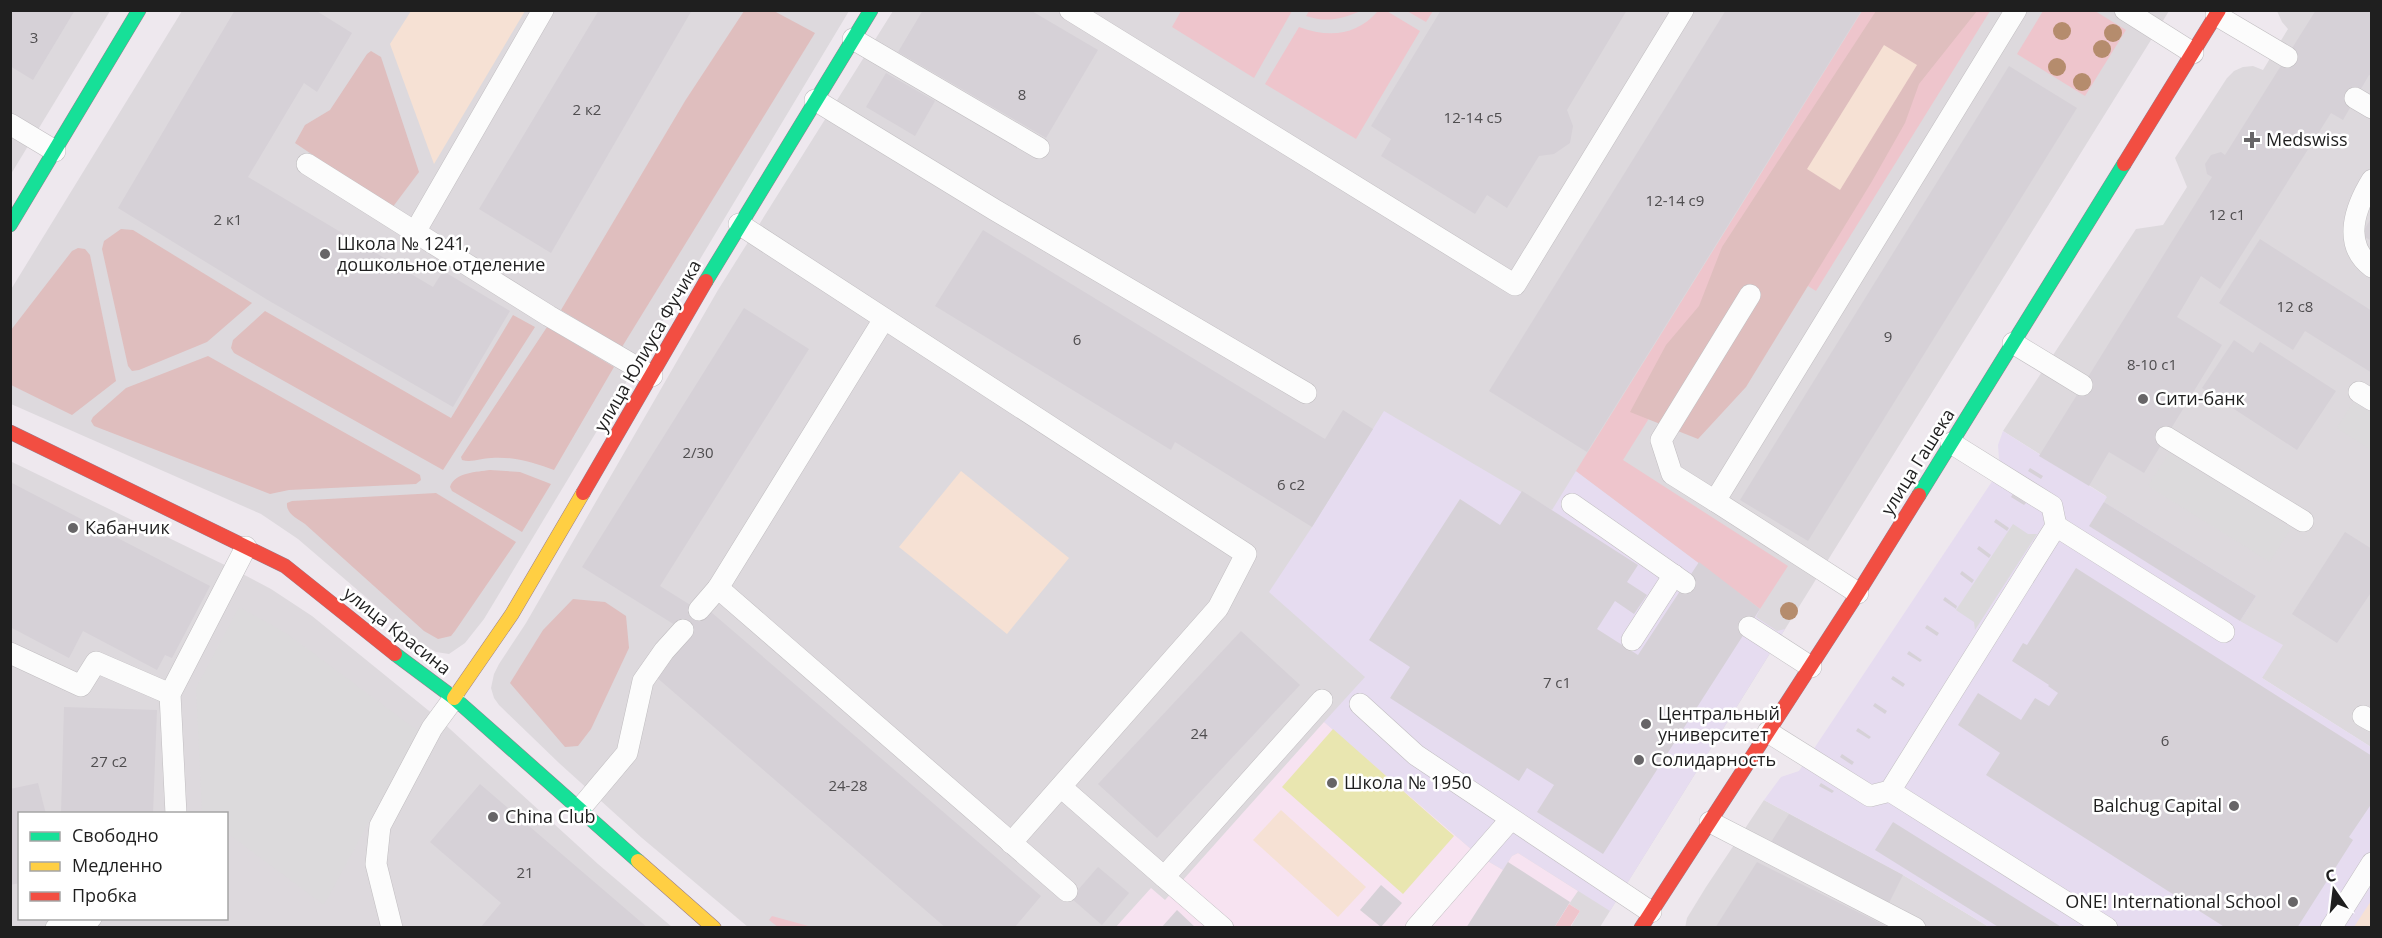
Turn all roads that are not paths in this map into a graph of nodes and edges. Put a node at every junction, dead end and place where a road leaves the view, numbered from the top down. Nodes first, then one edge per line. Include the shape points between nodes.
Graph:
1 (139, 10) edge
2 (543, 10) edge
3 (871, 10) edge
4 (1070, 10) edge
5 (1683, 10) edge
6 (2016, 10) edge
7 (2125, 10) edge
8 (2218, 13) edge
9 (853, 39) junction
10 (2193, 53) junction
11 (2287, 57) dead end
12 (816, 100) junction
13 (10, 124) edge
14 (1038, 148) dead end
15 (55, 151) junction
16 (307, 164) dead end
17 (2372, 180) edge
18 (739, 224) junction
19 (10, 225) edge
20 (415, 232) junction
21 (2372, 267) edge
22 (1750, 295) dead end
23 (884, 319) junction
24 (2013, 343) junction
25 (652, 376) junction
26 (2082, 385) dead end
27 (1306, 393) dead end
28 (10, 432) edge
29 (2166, 437) dead end
30 (1951, 443) junction
31 (1715, 501) junction
32 (1572, 504) dead end
33 (2303, 521) dead end
34 (2056, 526) junction
35 (246, 547) junction
36 (718, 588) junction
37 (1858, 593) junction
38 (699, 610) dead end
39 (1749, 627) dead end
40 (683, 630) dead end
41 (2224, 632) dead end
42 (1632, 640) dead end
43 (10, 653) edge
44 (1810, 667) junction
45 (170, 694) junction
46 (454, 698) junction
47 (1322, 700) dead end
48 (1360, 704) dead end
49 (1768, 732) junction
50 (1060, 787) junction
51 (1890, 791) junction
52 (579, 810) junction
53 (176, 812) edge
54 (1511, 819) junction
55 (1710, 822) junction
56 (1011, 843) junction
57 (2372, 863) edge
58 (1164, 877) junction
59 (1067, 891) dead end
60 (83, 920) edge
61 (1646, 923) edge
62 (56, 927) edge
63 (392, 927) edge
64 (714, 927) edge
65 (1222, 927) edge
66 (1416, 927) edge
67 (1915, 927) edge
68 (2107, 927) edge
69 (2331, 927) edge

1 - 15 street
2 - 20 lane
3 - 9 street, улица Юлиуса Фучика
4 - 5 lane via 1515,285
6 - 31 lane
7 - 10 lane
8 - 10 street, улица Гашека
8 - 11 lane
9 - 12 street, улица Юлиуса Фучика
9 - 14 lane
10 - 24 street, улица Гашека
12 - 18 street, улица Юлиуса Фучика
12 - 27 lane
13 - 15 lane
15 - 19 street
16 - 20 lane
17 - 21 lane via 2353,220 2355,243
18 - 23 lane
18 - 25 street, улица Юлиуса Фучика
20 - 25 lane
22 - 31 lane via 1661,440 1672,474
23 - 36 lane
23 - 50 lane via 1246,554 1218,608
24 - 26 lane
24 - 30 street, улица Гашека
25 - 46 street, улица Юлиуса Фучика via 512,614
28 - 35 street, улица Красина
29 - 33 lane
30 - 34 lane via 2052,506
30 - 37 street, улица Гашека
31 - 37 lane
32 - 42 lane via 1680,579
34 - 41 lane
34 - 51 lane
35 - 45 lane
35 - 46 street, улица Красина via 285,566
36 - 38 lane
36 - 56 lane
37 - 44 street, улица Гашека
39 - 44 lane
40 - 52 lane via 643,681 627,753
43 - 45 lane via 81,686 96,662
44 - 49 street, улица Гашека
45 - 53 lane
46 - 52 street, улица Красина
46 - 63 lane via 432,728 380,826 376,864
47 - 58 lane
48 - 54 lane via 1416,755
49 - 51 lane via 1870,796
49 - 55 street, улица Гашека
50 - 56 lane
50 - 58 lane
51 - 68 lane
52 - 64 street, улица Красина
54 - 61 lane
54 - 66 lane
55 - 61 street, улица Гашека
55 - 67 lane
56 - 59 lane
57 - 69 lane
58 - 65 lane
60 - 62 lane

